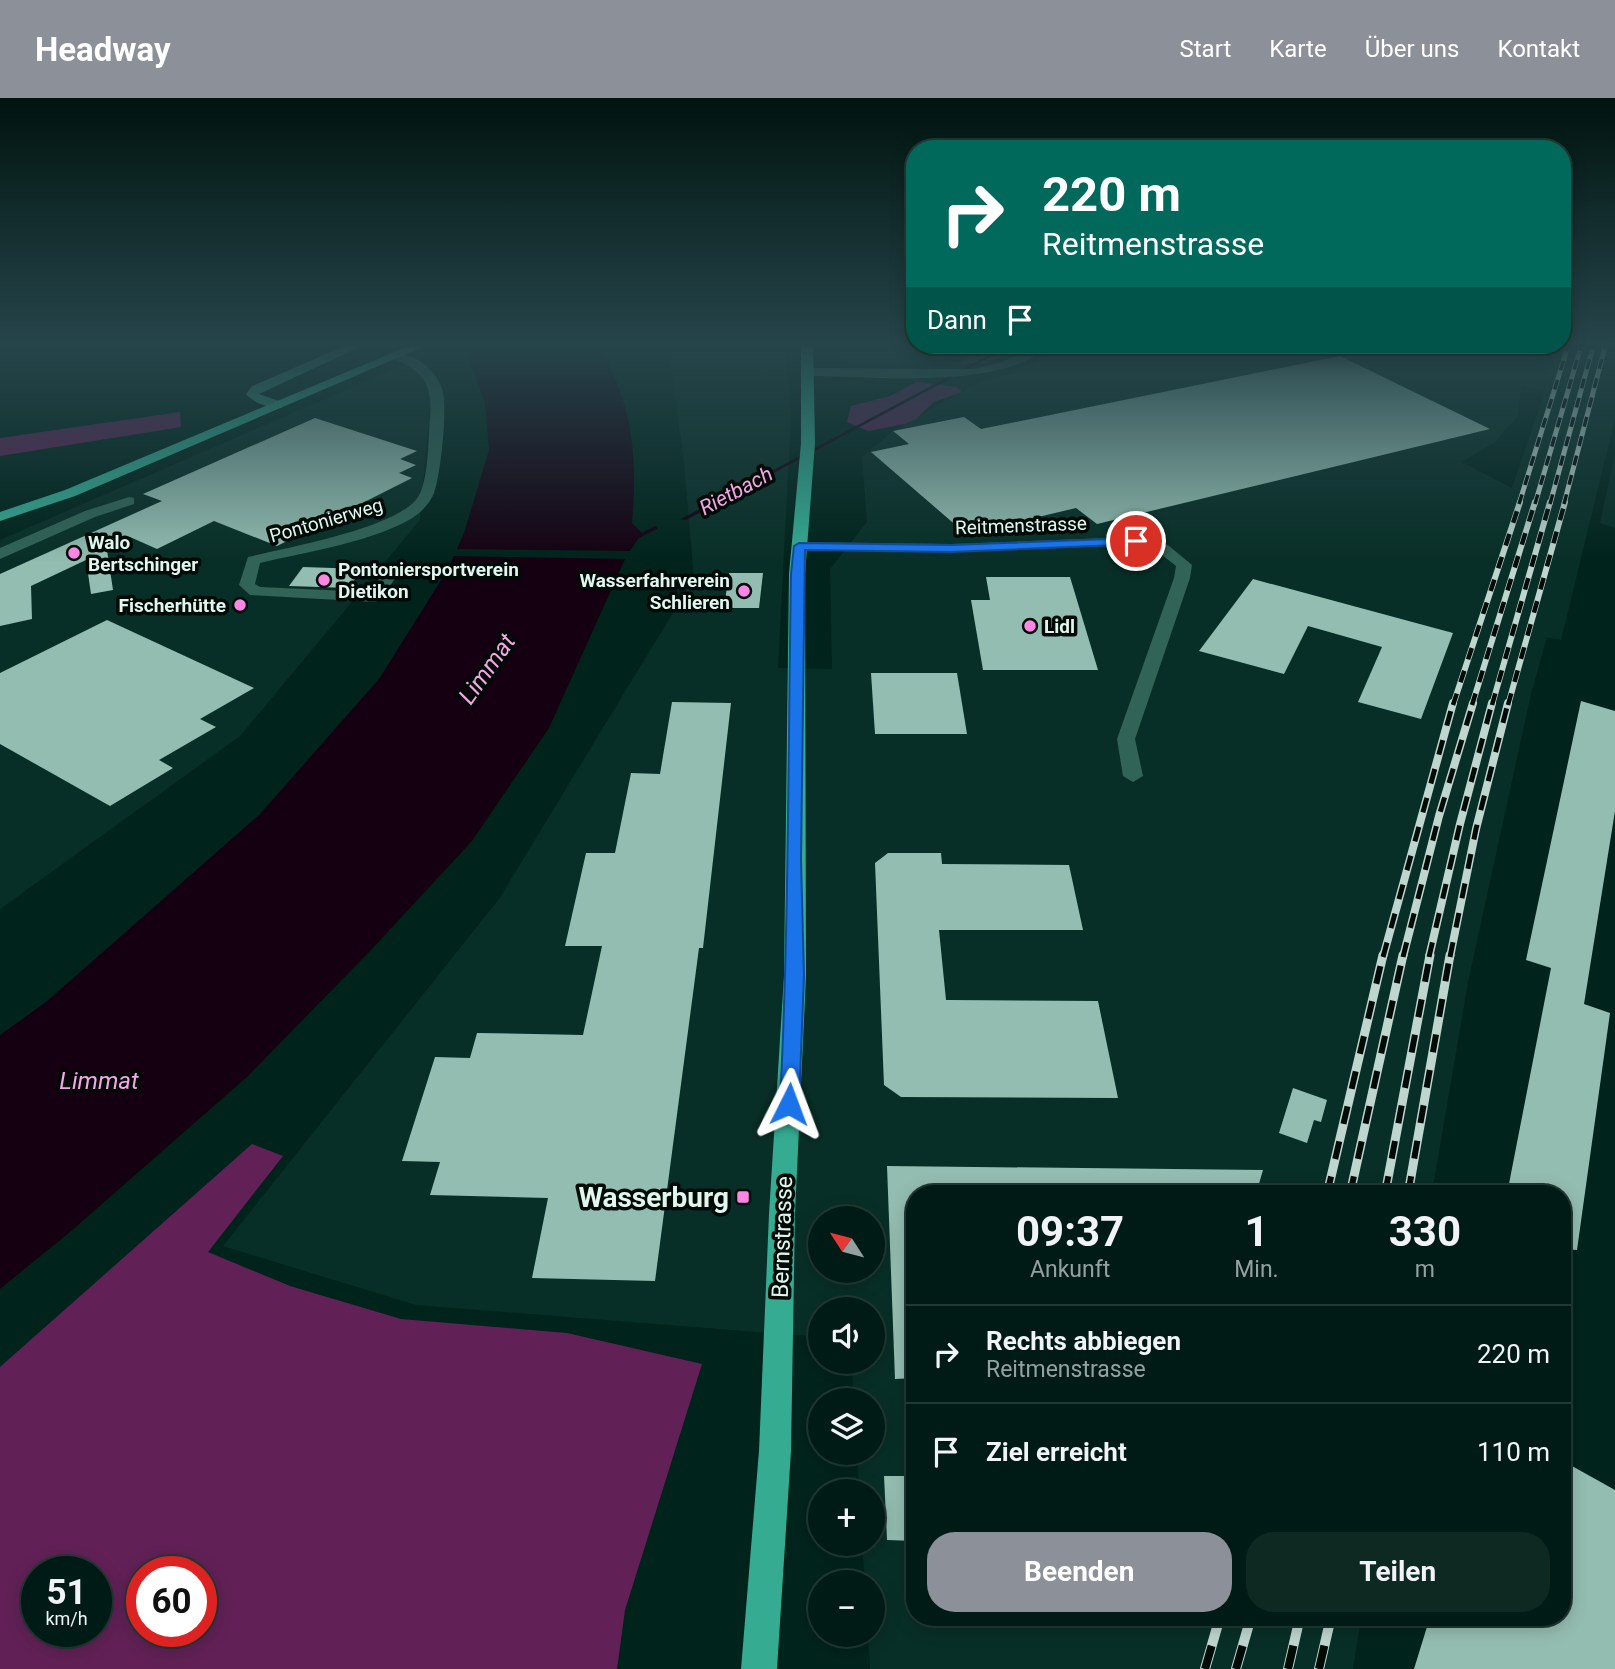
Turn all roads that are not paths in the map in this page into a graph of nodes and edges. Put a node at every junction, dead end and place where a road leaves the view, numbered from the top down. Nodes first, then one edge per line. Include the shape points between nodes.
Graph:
1 (251, 416) edge
2 (436, 416) edge
3 (808, 416) edge
4 (70, 493) junction
5 (128, 501) dead end
6 (0, 517) edge
7 (0, 530) edge
8 (799, 546) junction
9 (0, 554) edge
10 (393, 569) dead end
11 (1133, 776) dead end
12 (759, 1669) edge

1 - 4 main road
2 - 10 street, Pontonierweg via 424,500 380,527 253,561 247,585 256,592 375,597
3 - 8 main road, Bernstrasse
4 - 6 main road
4 - 7 main road
5 - 9 street
8 - 11 street, Reitmenstrasse via 951,548 1136,541 1173,553 1184,565 1182,578 1126,738
8 - 12 main road, Bernstrasse via 795,976 775,1451

